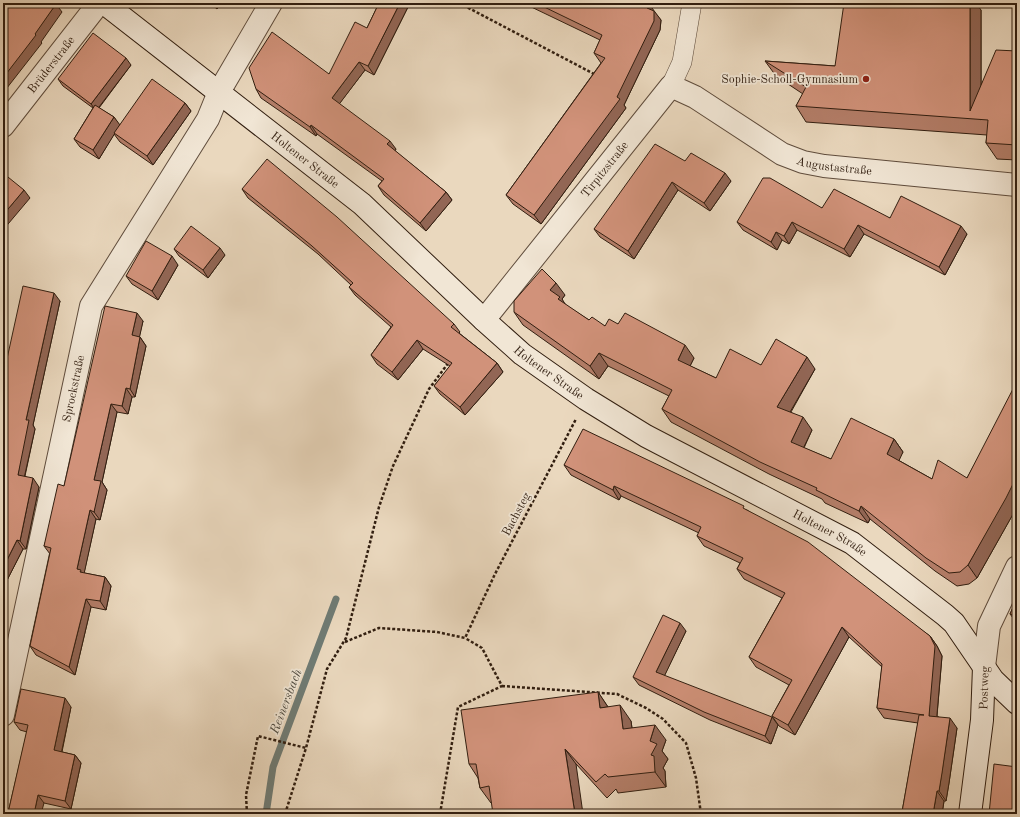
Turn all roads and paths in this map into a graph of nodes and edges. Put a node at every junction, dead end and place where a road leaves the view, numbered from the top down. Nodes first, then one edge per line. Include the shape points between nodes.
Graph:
1 (99, 3) edge
2 (104, 3) edge
3 (271, 3) edge
4 (459, 3) edge
5 (692, 3) edge
6 (599, 77) edge
7 (671, 86) junction
8 (219, 92) junction
9 (3, 126) edge
10 (1017, 185) edge
11 (484, 320) junction
12 (452, 359) edge
13 (586, 399) junction
14 (1017, 568) edge
15 (465, 638) junction
16 (344, 642) junction
17 (984, 667) junction
18 (502, 686) junction
19 (1017, 702) edge
20 (3, 715) edge
21 (306, 748) junction
22 (247, 814) edge
23 (285, 814) edge
24 (440, 814) edge
25 (701, 814) edge
26 (970, 814) edge

1 - 9 street, Brüderstraße
2 - 8 street, Holtener Straße
3 - 8 street, Sprockstraße
4 - 6 path
5 - 7 street, Tirpitzstraße via 682,62
7 - 10 street, Augustastraße via 695,97 782,154 803,162
7 - 11 street, Tirpitzstraße
8 - 11 street, Holtener Straße via 362,204
8 - 20 street, Sprockstraße via 208,119 91,306
11 - 13 street, Holtener Straße via 522,354
12 - 16 path via 429,389 393,466 379,507
13 - 15 path, Bachsteg via 495,574
13 - 17 street, Holtener Straße via 646,436 852,543 954,623
14 - 17 street, Postweg via 989,626
15 - 16 path via 437,632 379,628
15 - 18 path via 482,648
16 - 21 path via 328,669
17 - 19 street, Holtener Straße via 1001,688
17 - 26 street, Postweg via 982,720
18 - 24 path via 458,707
18 - 25 path via 617,694 646,708 663,719 686,743 696,778
21 - 22 path via 258,736 246,795
21 - 23 path

